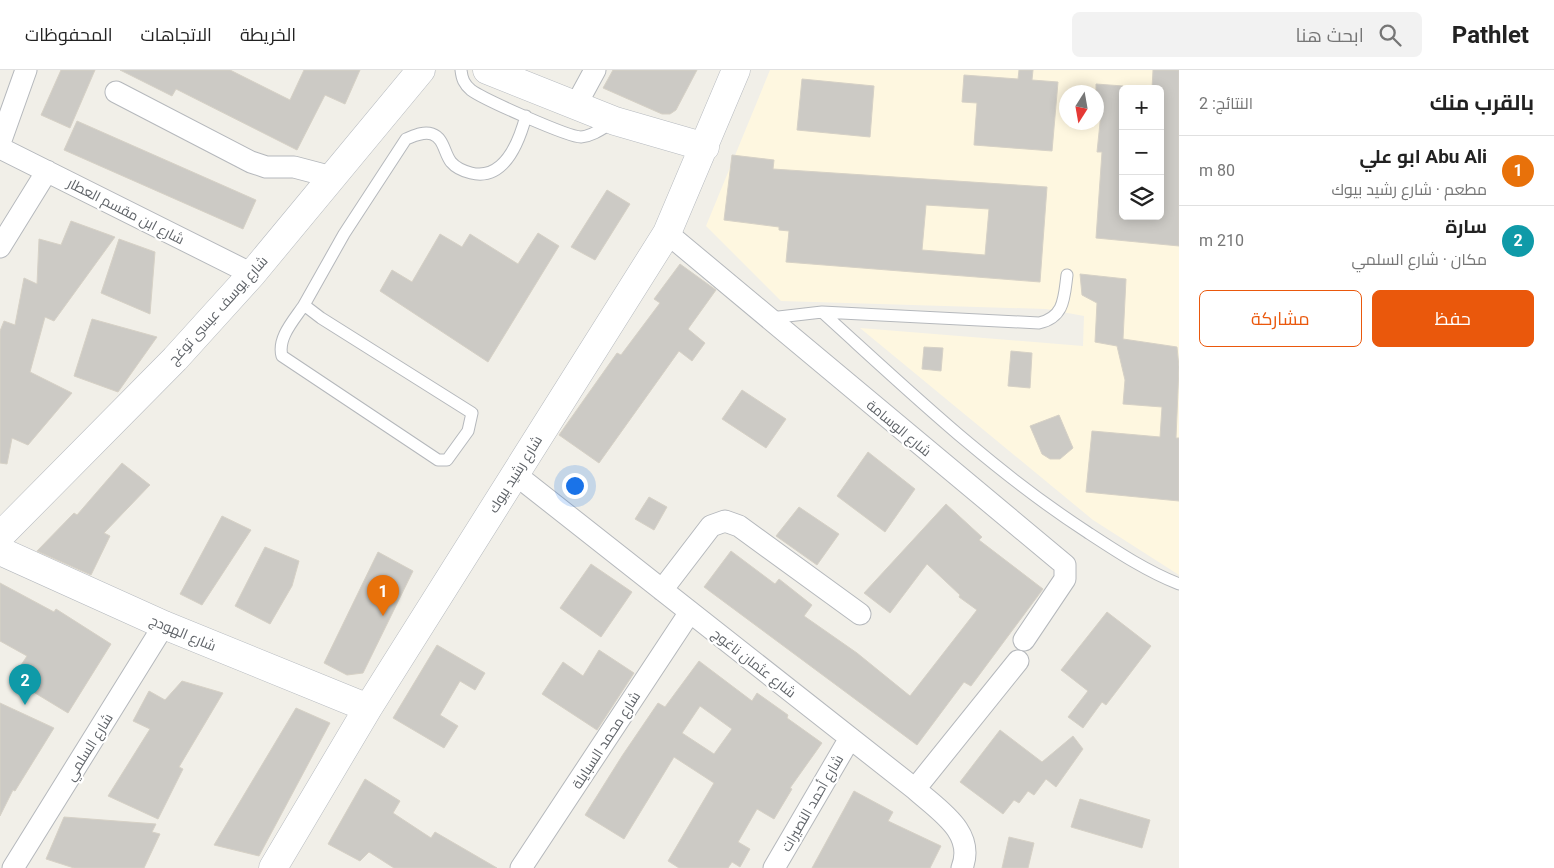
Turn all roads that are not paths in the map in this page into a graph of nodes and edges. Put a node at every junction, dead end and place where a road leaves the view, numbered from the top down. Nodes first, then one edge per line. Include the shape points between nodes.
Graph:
1 (26, 70) edge
2 (421, 70) edge
3 (461, 70) edge
4 (487, 70) edge
5 (595, 70) edge
6 (736, 70) edge
7 (116, 92) dead end
8 (576, 105) junction
9 (526, 116) junction
10 (615, 121) junction
11 (0, 143) edge
12 (705, 147) junction
13 (0, 148) edge
14 (47, 171) junction
15 (332, 178) junction
16 (668, 233) junction
17 (0, 247) edge
18 (252, 274) junction
19 (1067, 275) dead end
20 (304, 305) junction
21 (822, 312) junction
22 (770, 318) junction
23 (516, 474) junction
24 (0, 536) edge
25 (0, 551) edge
26 (1179, 584) edge
27 (662, 590) junction
28 (690, 612) junction
29 (860, 614) dead end
30 (164, 625) junction
31 (1024, 640) dead end
32 (1018, 660) dead end
33 (368, 708) junction
34 (850, 738) junction
35 (915, 789) junction
36 (14, 868) edge
37 (273, 868) edge
38 (521, 868) edge
39 (774, 868) edge
40 (962, 868) edge

1 - 11 street
2 - 15 street, شارع يوسف عيسى توغج
3 - 9 lane via 463,81 471,90
4 - 8 street
5 - 8 street
6 - 12 street, شارع رشيد بيوك
7 - 15 street via 251,162 266,167 311,171
8 - 10 street
9 - 10 lane via 578,137 590,135
9 - 20 lane via 520,139 507,158 487,174 461,170 452,163 437,137 431,134 406,139 344,234
10 - 12 street
12 - 16 street, شارع رشيد بيوك
13 - 14 street, شارع ابن مقسم العطار
14 - 17 street
14 - 18 street, شارع ابن مقسم العطار
15 - 18 street, شارع يوسف عيسى توغج
16 - 22 street, شارع الوسامة
16 - 23 street, شارع رشيد بيوك
18 - 24 street, شارع يوسف عيسى توغج via 175,359
19 - 21 lane via 1063,308 1052,319 1039,324
20 - 20 lane via 472,413 468,431 447,460 438,460 282,356 282,339
21 - 22 lane
21 - 26 lane via 996,467 1115,550
22 - 31 street, شارع الوسامة via 1064,565 1065,579
23 - 27 street, شارع عثمان ناغوج
23 - 33 street, شارع رشيد بيوك
25 - 30 street, شارع الهودج
27 - 28 street, شارع عثمان ناغوج
27 - 29 street via 711,526 725,521 739,526
28 - 34 street, شارع عثمان ناغوج
28 - 38 street, شارع محمد السبايلة
30 - 33 street, شارع الهودج
30 - 36 street, شارع السلمي
32 - 35 street
33 - 37 street, شارع رشيد بيوك
34 - 35 street, شارع عثمان ناغوج
34 - 39 street, شارع أحمد النصيرات
35 - 40 street, شارع عثمان ناغوج via 961,833 966,847

